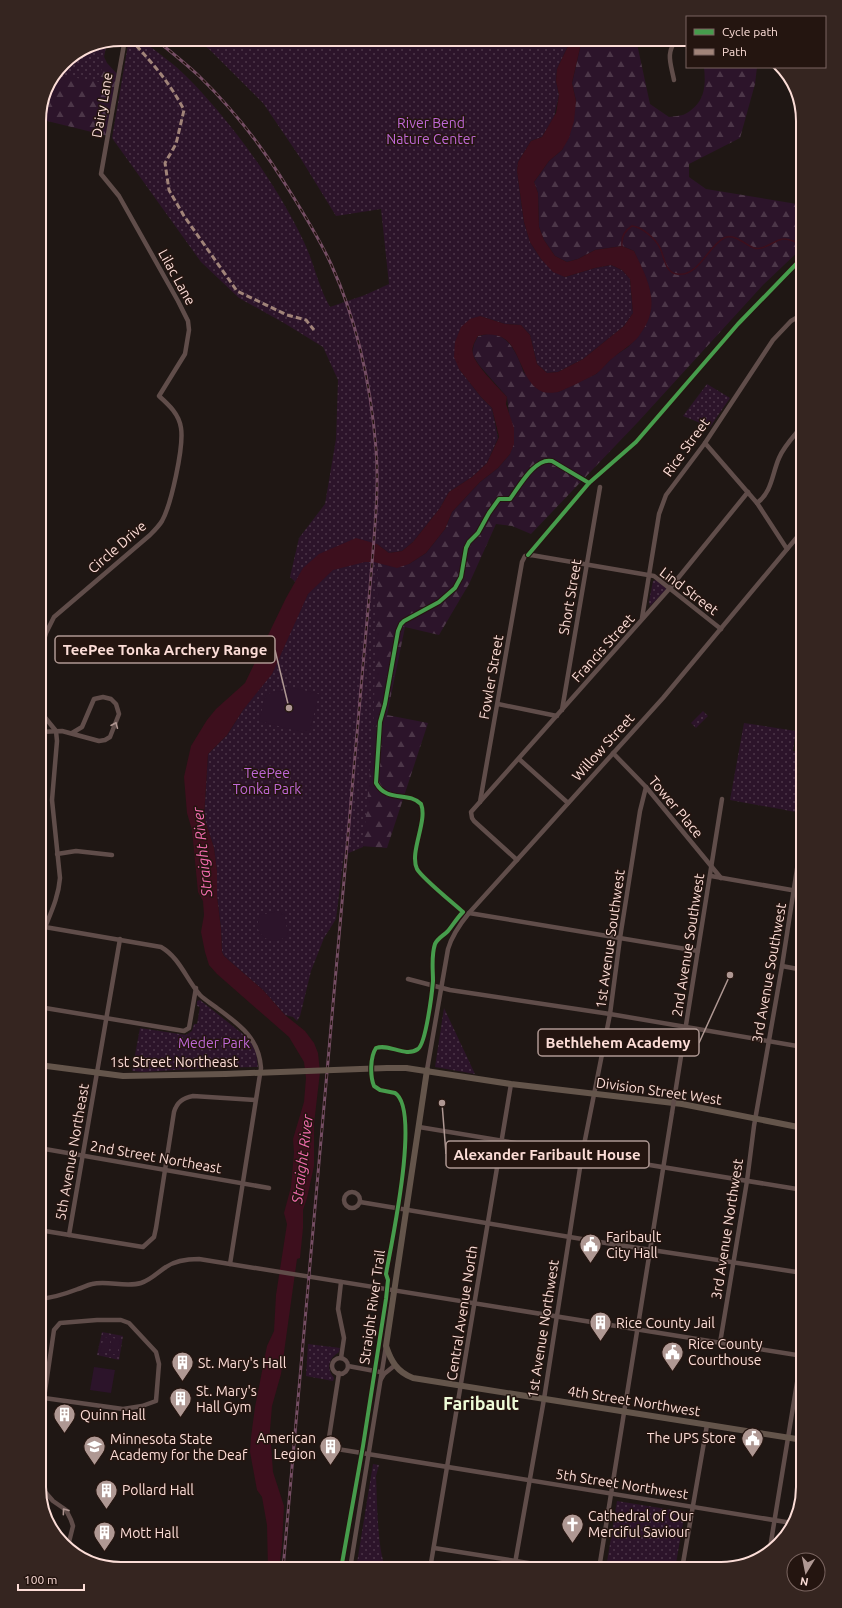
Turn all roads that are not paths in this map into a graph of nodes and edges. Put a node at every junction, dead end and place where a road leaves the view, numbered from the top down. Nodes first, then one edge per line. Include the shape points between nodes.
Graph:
1 (124, 46) edge
2 (671, 46) edge
3 (674, 80) dead end
4 (101, 174) joint
5 (796, 318) edge
6 (159, 396) joint
7 (796, 434) edge
8 (705, 443) junction
9 (600, 487) dead end
10 (748, 492) junction
11 (757, 502) junction
12 (796, 538) edge
13 (787, 549) junction
14 (525, 556) joint
15 (586, 564) junction
16 (649, 575) junction
17 (670, 588) junction
18 (642, 620) junction
19 (721, 629) junction
20 (46, 633) edge
21 (498, 704) junction
22 (562, 710) junction
23 (557, 716) junction
24 (46, 719) edge
25 (46, 732) edge
26 (56, 732) junction
27 (72, 733) junction
28 (613, 753) junction
29 (519, 759) junction
30 (646, 787) junction
31 (722, 799) dead end
32 (480, 802) junction
33 (568, 803) junction
34 (57, 854) junction
35 (112, 855) dead end
36 (517, 860) junction
37 (712, 867) junction
38 (711, 876) junction
39 (796, 877) edge
40 (720, 878) junction
41 (794, 890) junction
42 (468, 913) junction
43 (46, 925) edge
44 (46, 927) edge
45 (620, 938) junction
46 (120, 940) junction
47 (698, 951) junction
48 (782, 966) junction
49 (796, 969) edge
50 (408, 979) dead end
51 (196, 988) junction
52 (442, 988) junction
53 (46, 1008) edge
54 (610, 1014) junction
55 (107, 1019) junction
56 (687, 1027) junction
57 (768, 1041) junction
58 (796, 1046) edge
59 (46, 1067) edge
60 (406, 1068) joint
61 (427, 1070) junction
62 (97, 1074) junction
63 (511, 1084) junction
64 (595, 1093) junction
65 (255, 1100) junction
66 (755, 1118) junction
67 (419, 1127) junction
68 (796, 1127) edge
69 (502, 1141) junction
70 (46, 1149) edge
71 (82, 1155) junction
72 (582, 1155) junction
73 (663, 1166) junction
74 (166, 1169) junction
75 (747, 1181) junction
76 (242, 1183) junction
77 (269, 1188) dead end
78 (796, 1189) edge
79 (360, 1202) dead end
80 (407, 1209) junction
81 (488, 1223) junction
82 (46, 1231) edge
83 (69, 1235) junction
84 (570, 1237) junction
85 (650, 1250) junction
86 (734, 1263) junction
87 (230, 1264) junction
88 (796, 1272) edge
89 (342, 1282) junction
90 (394, 1291) junction
91 (46, 1298) edge
92 (474, 1304) junction
93 (556, 1318) junction
94 (637, 1329) junction
95 (720, 1344) junction
96 (386, 1346) junction
97 (796, 1355) edge
98 (341, 1358) junction
99 (348, 1366) junction
100 (394, 1366) junction
101 (380, 1372) junction
102 (339, 1373) junction
103 (46, 1375) edge
104 (379, 1382) junction
105 (461, 1386) junction
106 (796, 1391) edge
107 (46, 1399) edge
108 (544, 1399) junction
109 (624, 1411) junction
110 (707, 1425) junction
111 (788, 1438) junction
112 (796, 1439) edge
113 (368, 1454) junction
114 (448, 1467) junction
115 (529, 1480) junction
116 (47, 1494) edge
117 (612, 1494) junction
118 (693, 1506) junction
119 (775, 1520) junction
120 (787, 1522) edge
121 (70, 1542) edge
122 (771, 1543) edge
123 (434, 1548) junction
124 (351, 1562) edge
125 (431, 1562) edge
126 (516, 1562) joint
127 (600, 1562) edge
128 (683, 1562) edge

1 - 4 street, Dairy Lane
2 - 3 street via 669,54
4 - 6 street, Lilac Lane via 119,196 188,321 185,354
5 - 8 street, Rice Street via 773,340
6 - 20 street, Circle Drive via 177,416 181,428 174,484 162,521 150,535 54,617
7 - 11 street via 779,458 766,494
8 - 10 street
8 - 16 street, Rice Street via 671,487 662,505
9 - 15 street, Short Street
10 - 11 street
10 - 17 street, Francis Street
11 - 13 street
12 - 13 street, Willow Street
13 - 19 street, Willow Street
14 - 15 street, Lind Street
14 - 21 street, Fowler Street
15 - 16 street, Lind Street
15 - 22 street, Short Street
16 - 17 street, Lind Street via 658,578
16 - 18 street, Rice Street
17 - 18 street, Francis Street
17 - 19 street, Lind Street
18 - 22 street, Francis Street
19 - 28 street, Willow Street
21 - 23 street
21 - 32 street, Fowler Street
22 - 23 street, Francis Street
23 - 29 street, Francis Street
24 - 26 street
25 - 26 street
26 - 27 street
26 - 34 street via 52,800
27 -> 27 street via 99,741 110,737 119,714 116,704 111,699 103,697 94,699 82,726
28 - 30 street, Tower Place
28 - 33 street, Willow Street
29 - 32 street, Francis Street
29 - 33 street
30 - 37 street, Tower Place
30 - 45 street, 1st Avenue Southwest
31 - 37 street, 2nd Avenue Southwest
32 - 36 street, Francis Street via 471,812 474,821
33 - 36 street, Willow Street
34 - 35 street via 76,851
34 - 43 street via 59,890
36 - 42 street, Willow Street
37 - 38 street, 2nd Avenue Southwest
37 - 40 street, Tower Place
38 - 40 street
38 - 47 street, 2nd Avenue Southwest
39 - 41 street, 3rd Avenue Southwest
40 - 41 street
41 - 48 street, 3rd Avenue Southwest
42 - 45 street
42 - 52 street, Willow Street via 450,941
44 - 46 street
45 - 47 street
45 - 54 street, 1st Avenue Southwest
46 - 51 street via 153,945 169,952
46 - 55 street, 5th Avenue Northeast
47 - 56 street, 2nd Avenue Southwest
48 - 49 street
48 - 57 street, 3rd Avenue Southwest
50 - 52 street
51 - 55 street via 189,1028 182,1032
51 - 65 street via 201,995 247,1032 258,1050 261,1068
52 - 54 street
52 - 61 street, Willow Street
53 - 55 street
54 - 56 street
54 - 64 street, 1st Avenue Southwest
55 - 62 street, 5th Avenue Northeast
56 - 57 street
56 - 73 street, 2nd Avenue Southwest, bridge
57 - 58 street
57 - 66 street, 3rd Avenue Southwest
59 - 62 main road, 1st Street Northeast
60 - 61 main road, Division Street West
60 - 62 main road, 1st Street Northeast, bridge via 143,1077
61 - 63 main road, Division Street West
61 - 67 main road
62 - 71 street, 5th Avenue Northeast
63 - 64 main road, Division Street West
63 - 69 street, Central Avenue North
64 - 66 main road, Division Street West via 682,1104
64 - 72 street, 1st Avenue Northwest
65 - 74 street via 193,1096 182,1100 174,1112
65 - 76 street
66 - 68 main road, Division Street West
66 - 75 street, 3rd Avenue Northwest
67 - 69 street
67 - 80 main road
69 - 72 street
69 - 81 street, Central Avenue North
70 - 71 street, 2nd Street Northeast
71 - 74 street, 2nd Street Northeast
71 - 83 street, 5th Avenue Northeast
72 - 73 street
72 - 84 street, 1st Avenue Northwest
73 - 75 street
73 - 85 street, 2nd Avenue Southwest
74 - 76 street, 2nd Street Northeast
74 - 83 street via 154,1236 143,1248
75 - 78 street
75 - 86 street, 3rd Avenue Northwest
76 - 77 street, 2nd Street Northeast
76 - 87 street
79 - 80 street
80 - 81 street
80 - 90 main road
81 - 84 street
81 - 92 street, Central Avenue North
82 - 83 street
84 - 85 street
84 - 93 street, 1st Avenue Northwest
85 - 86 street
85 - 94 street, 2nd Avenue Southwest
86 - 88 street
86 - 95 street, 3rd Avenue Northwest
87 - 89 street
87 - 91 street via 187,1259 133,1285 108,1282 90,1284 66,1294
89 - 90 street
89 - 98 street via 338,1309 344,1338
90 - 92 street
90 - 96 main road
92 - 93 street
92 - 105 street, Central Avenue North
93 - 94 street
93 - 108 street, 1st Avenue Northwest
94 - 95 street
94 - 109 street, 2nd Avenue Southwest
95 - 97 street
96 - 100 main road
96 - 101 street
98 - 99 street via 346,1360
98 - 102 street via 333,1364 334,1370
99 - 101 street
99 - 102 street via 345,1372
100 - 104 street
100 - 105 main road, 4th Street Northwest via 413,1378
101 - 104 street
102 - 113 street, 5th Street Northwest via 328,1444 331,1448
103 - 107 street via 54,1330 60,1324 72,1322 121,1320 129,1323 156,1352 159,1364 156,1401 142,1406 123,1409
104 - 113 street
105 - 108 main road, 4th Street Northwest
105 - 114 street, Central Avenue North
106 - 111 street
108 - 109 main road, 4th Street Northwest
108 - 115 street, 1st Avenue Northwest
109 - 110 main road, 4th Street Northwest
109 - 117 street, 2nd Avenue Southwest
110 - 111 main road, 4th Street Northwest
110 - 118 street
111 - 112 main road, 4th Street Northwest
111 - 119 street
113 - 114 street, 5th Street Northwest
113 - 124 street
114 - 115 street, 5th Street Northwest
114 - 123 street, Central Avenue North
115 - 117 street, 5th Street Northwest
115 - 126 street, 1st Avenue Northwest
121 -> 116 street via 73,1526 71,1520 66,1510
117 - 118 street, 5th Street Northwest
117 - 127 street, 2nd Avenue Southwest
118 - 119 street, 5th Street Northwest
118 - 128 street
119 - 120 street, 5th Street Northwest
119 - 122 street
123 - 125 street, Central Avenue North
123 - 126 street

